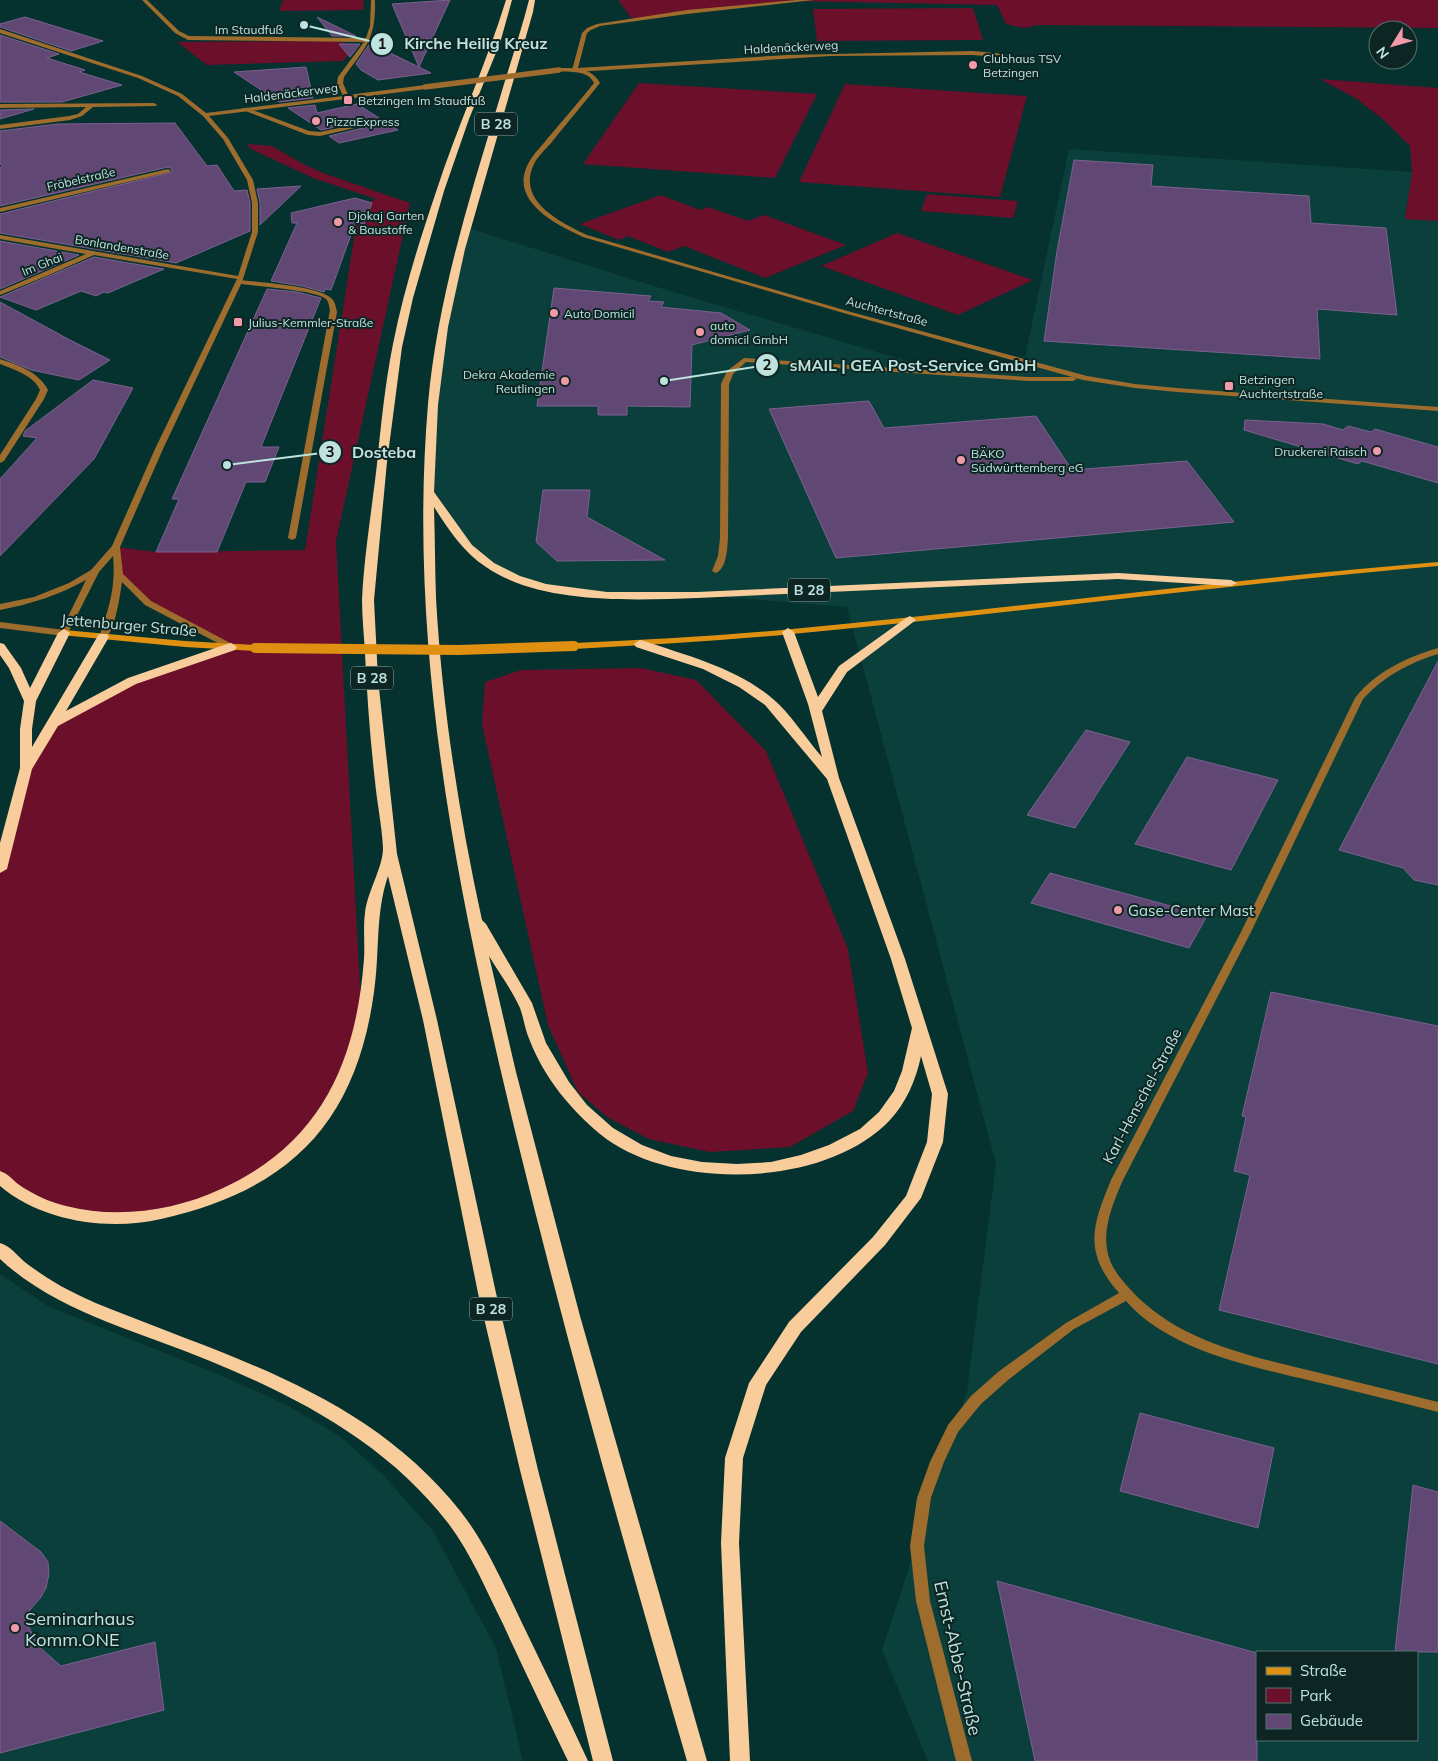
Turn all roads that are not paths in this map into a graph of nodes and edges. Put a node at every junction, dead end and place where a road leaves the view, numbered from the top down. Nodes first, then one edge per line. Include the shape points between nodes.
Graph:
1 (144, 0) edge
2 (372, 0) edge
3 (509, 0) edge
4 (532, 0) edge
5 (812, 0) edge
6 (0, 31) edge
7 (369, 40) junction
8 (1007, 56) dead end
9 (559, 70) joint
10 (575, 70) junction
11 (346, 96) junction
12 (154, 105) dead end
13 (0, 106) edge
14 (92, 106) junction
15 (245, 109) junction
16 (205, 115) junction
17 (373, 123) dead end
18 (0, 127) edge
19 (168, 171) dead end
20 (0, 210) edge
21 (0, 237) edge
22 (91, 254) junction
23 (240, 280) junction
24 (0, 293) edge
25 (0, 361) edge
26 (1086, 378) junction
27 (1438, 410) edge
28 (0, 461) edge
29 (428, 491) junction
30 (292, 538) dead end
31 (116, 547) junction
32 (1438, 564) edge
33 (716, 570) dead end
34 (95, 571) junction
35 (119, 575) junction
36 (1231, 582) junction
37 (0, 607) edge
38 (910, 620) junction
39 (0, 625) edge
40 (788, 632) junction
41 (64, 633) junction
42 (103, 637) junction
43 (640, 644) junction
44 (0, 647) edge
45 (232, 647) junction
46 (1438, 651) edge
47 (30, 701) junction
48 (816, 711) junction
49 (52, 723) junction
50 (26, 769) junction
51 (833, 778) junction
52 (390, 854) junction
53 (0, 869) edge
54 (471, 911) junction
55 (919, 1028) junction
56 (0, 1177) edge
57 (0, 1249) edge
58 (1126, 1295) junction
59 (1438, 1407) edge
60 (578, 1761) edge
61 (603, 1761) edge
62 (697, 1761) edge
63 (740, 1761) edge
64 (964, 1761) edge

1 - 7 street, Im Staudfuß via 177,32 188,38
2 - 7 street via 373,29
3 - 52 highway, B 28 via 421,252 397,347 388,403 368,600 378,751
4 - 29 highway, B 28 via 443,324 433,402
5 - 10 street via 696,11 599,25 585,33
6 - 16 street via 147,80 180,95
7 - 11 street via 341,77
8 - 10 street, Haldenäckerweg via 963,52 846,54
9 - 10 street, Auchtertstraße
9 - 11 street, Haldenäckerweg, bridge
10 - 26 street, Auchtertstraße via 590,74 597,83 533,161 527,178 529,194 535,204 566,228 609,244
11 - 15 street, Haldenäckerweg
12 - 14 street
13 - 14 street
14 - 18 street via 70,118
15 - 16 street, Haldenäckerweg
15 - 17 street via 320,134
16 - 23 street via 232,148 253,191 255,232
19 - 20 street, Fröbelstraße
21 - 22 street, Bonlandenstraße
22 - 23 street, Bonlandenstraße
22 - 24 street, Im Ghai
23 - 30 street, Bonlandenstraße via 326,296 334,312
23 - 31 street
25 - 28 street via 36,379 44,390
26 - 27 street, Auchtertstraße via 1169,389
26 - 33 street via 1029,380 744,360 725,384 724,538
29 - 36 highway, B 28 via 464,542 486,562 506,575 537,586 569,592 697,595 1118,576
29 - 54 highway, B 28 via 429,592 437,683 451,799
31 - 34 street
31 - 35 street
32 - 36 main road, Jettenburger Straße
34 - 37 street, Jettenburger Straße via 56,592
34 - 41 street
35 - 42 street via 112,613
35 - 45 street via 148,603
36 - 38 main road, Jettenburger Straße
38 - 40 main road, Jettenburger Straße
38 - 48 highway via 843,669
39 - 41 street, Jettenburger Straße
40 - 43 main road, Jettenburger Straße
40 - 48 highway, B 28
41 - 42 main road, Jettenburger Straße
41 - 47 highway
42 - 45 main road, Jettenburger Straße
42 - 49 highway
43 - 45 main road, Jettenburger Straße, bridge via 459,650
43 - 51 highway, B 28 via 707,666 749,688 769,702
44 - 47 highway via 15,668
45 - 49 highway via 132,681
46 - 58 street, Karl-Henschel-Straße via 1397,667 1379,678 1359,698 1250,923 1117,1180 1104,1215 1100,1246 1107,1270
47 - 50 highway
48 - 51 highway, B 28
49 - 50 highway
50 - 53 highway
51 - 55 highway, B 28 via 898,959
52 - 56 highway via 373,904 371,959 362,1023 347,1071 332,1104 307,1140 284,1161 261,1177 216,1198 142,1217 95,1216 59,1209 26,1197
52 - 61 highway, B 28 via 430,1020 487,1293
54 - 55 highway, B 28 via 527,1009 538,1042 558,1080 583,1110 612,1133 650,1155 689,1166 758,1170 815,1158 856,1140 890,1110 908,1082
54 - 62 highway, B 28 via 578,1346
55 - 63 highway, B 28 via 940,1094 935,1142 913,1198 879,1241 795,1327 758,1383 734,1458 730,1544
57 - 60 highway via 64,1295 296,1390 355,1424 406,1463 455,1518 485,1566
58 - 59 street, Karl-Henschel-Straße via 1151,1317 1182,1336 1216,1350
58 - 64 street, Ernst-Abbe-Straße via 1070,1326 976,1400 953,1429 930,1480 917,1546 923,1601

